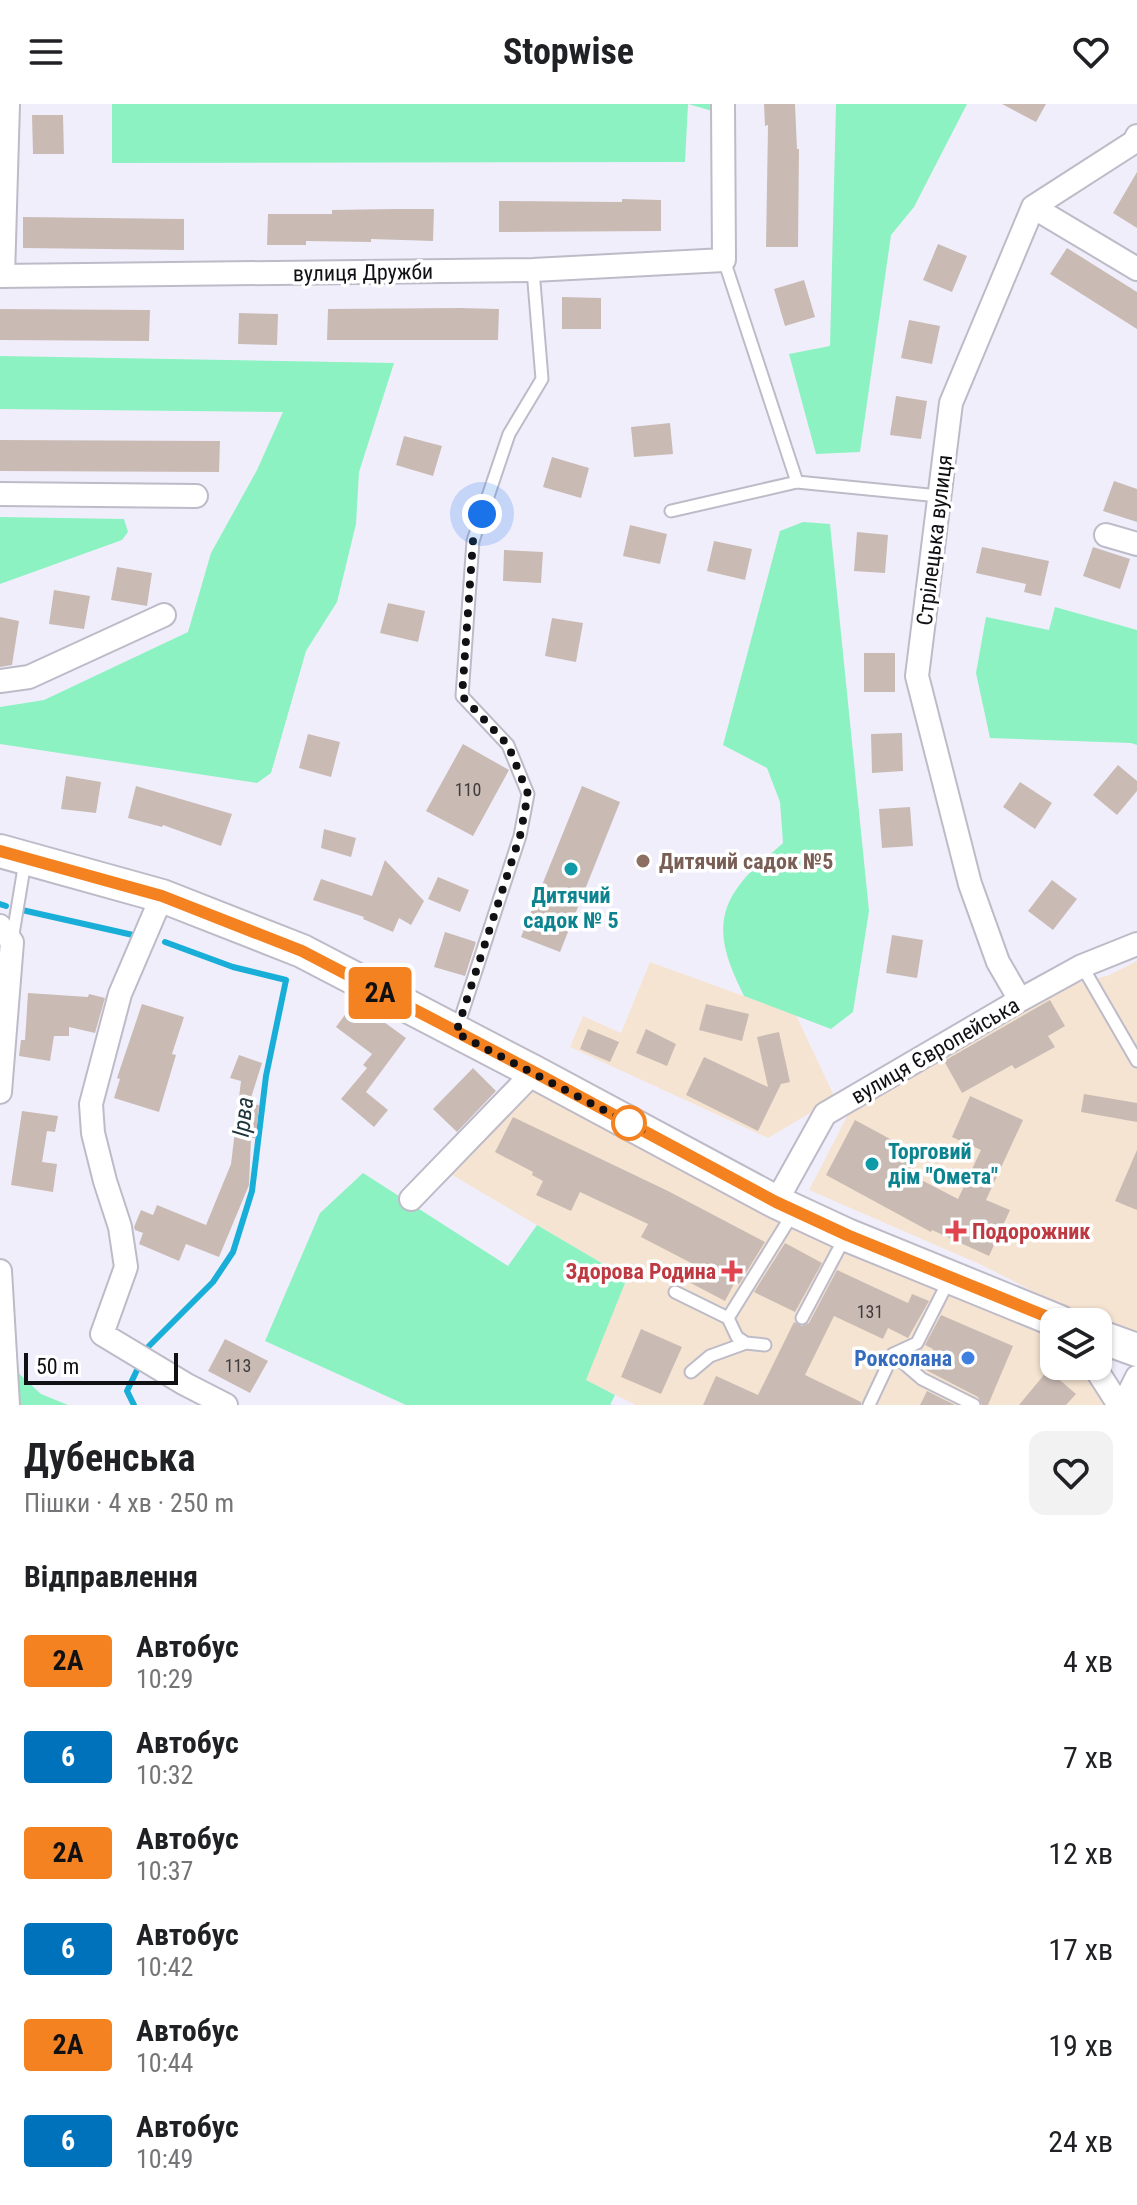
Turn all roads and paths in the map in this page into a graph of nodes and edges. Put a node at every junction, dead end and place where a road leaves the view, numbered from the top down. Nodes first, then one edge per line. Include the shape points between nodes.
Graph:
1 (8, 104) edge
2 (723, 104) edge
3 (1137, 136) edge
4 (1033, 207) junction
5 (724, 260) junction
6 (1137, 269) edge
7 (533, 270) junction
8 (2, 276) edge
9 (797, 482) junction
10 (0, 494) edge
11 (196, 496) dead end
12 (939, 496) junction
13 (671, 511) dead end
14 (1106, 535) dead end
15 (1137, 544) edge
16 (164, 615) dead end
17 (0, 681) edge
18 (13, 854) edge
19 (162, 896) junction
20 (6, 934) edge
21 (1137, 944) edge
22 (1082, 966) junction
23 (1020, 1000) junction
24 (456, 1033) junction
25 (1137, 1061) edge
26 (534, 1072) junction
27 (0, 1092) edge
28 (411, 1199) dead end
29 (786, 1207) junction
30 (847, 1235) junction
31 (0, 1271) edge
32 (951, 1276) junction
33 (675, 1292) dead end
34 (1040, 1314) edge
35 (728, 1318) junction
36 (802, 1318) dead end
37 (1112, 1341) edge
38 (746, 1343) junction
39 (765, 1345) dead end
40 (1137, 1350) edge
41 (893, 1354) junction
42 (691, 1372) dead end
43 (1137, 1377) edge
44 (1103, 1380) edge
45 (8, 1405) edge
46 (226, 1405) edge
47 (869, 1405) edge
48 (974, 1405) edge
49 (1119, 1405) edge
50 (1127, 1405) edge

1 - 8 street, вулиця Дружби
2 - 5 street
3 - 4 street
4 - 6 street
4 - 12 street, Стрілецька вулиця via 951,403
5 - 7 street, вулиця Дружби
5 - 9 lane
7 - 8 street, вулиця Дружби
7 - 24 lane via 542,379 509,434 473,541 462,696 508,745 528,794 520,836
9 - 12 lane
9 - 13 lane
10 - 11 street
12 - 23 street, Стрілецька вулиця via 917,676 970,884 998,962
14 - 15 street
16 - 17 street via 29,677
18 - 19 main road
18 - 20 lane
19 - 24 main road via 302,951
19 - 46 street via 120,994 91,1104 93,1133 126,1267 102,1334
20 - 27 street
21 - 22 street, вулиця Європейська
22 - 23 street, вулиця Європейська
22 - 25 lane
23 - 29 street, вулиця Європейська via 825,1114
24 - 26 main road
26 - 28 street
26 - 29 main road
29 - 30 main road
29 - 35 lane
30 - 32 main road
30 - 36 lane
31 - 45 street
32 - 34 main road
32 - 41 lane via 917,1343
33 - 35 lane
35 - 38 lane
37 - 40 main road
38 - 39 lane
38 - 42 lane via 710,1356
41 - 47 lane
41 - 48 lane via 922,1379
43 - 50 street
44 - 49 street

